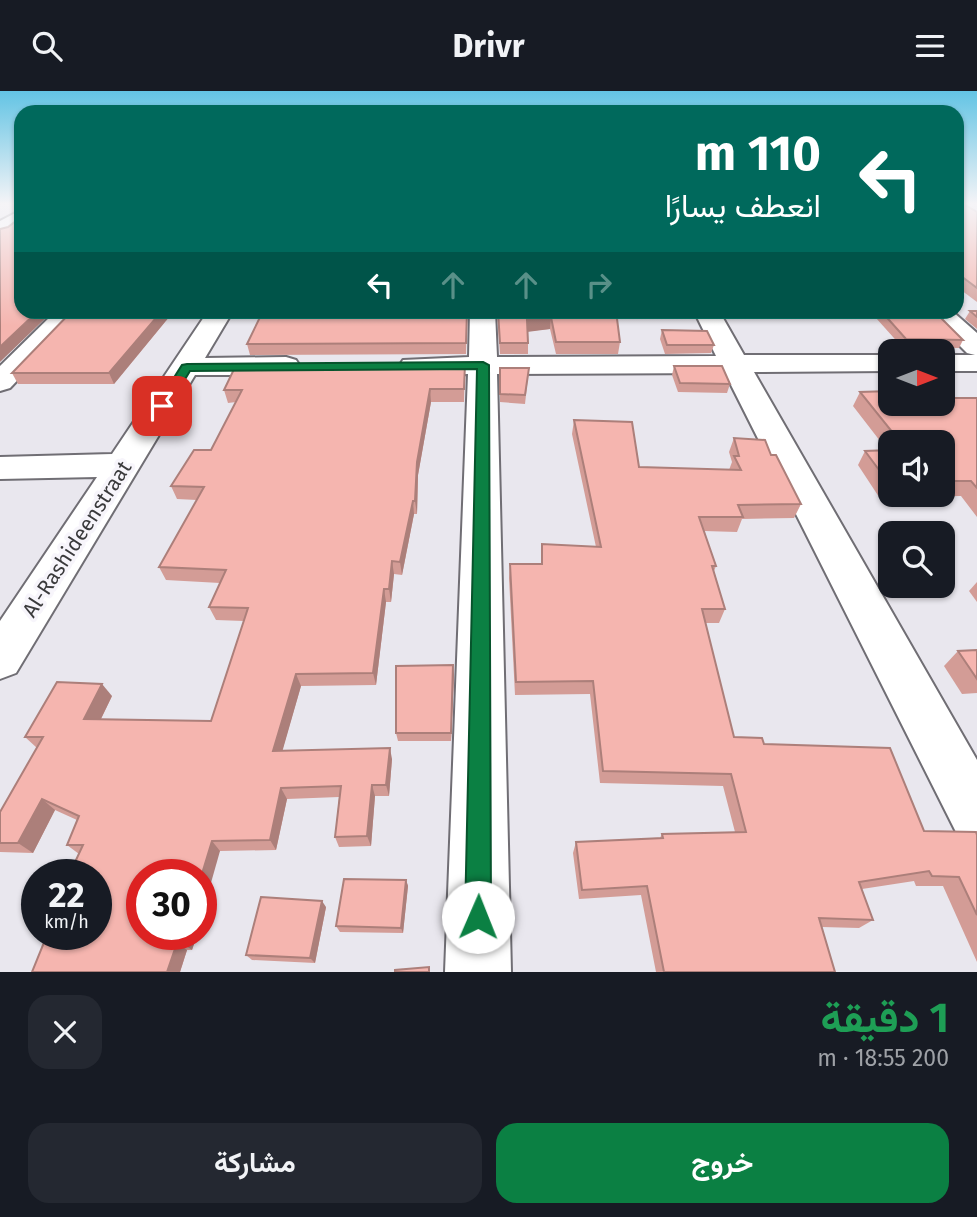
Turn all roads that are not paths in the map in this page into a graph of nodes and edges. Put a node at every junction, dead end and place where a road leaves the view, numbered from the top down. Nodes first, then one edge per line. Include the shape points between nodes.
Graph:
1 (63, 319) edge
2 (216, 319) edge
3 (483, 319) edge
4 (710, 319) edge
5 (946, 319) edge
6 (977, 347) edge
7 (734, 363) junction
8 (878, 363) edge
9 (956, 363) edge
10 (977, 363) edge
11 (483, 365) junction
12 (308, 366) edge
13 (388, 366) edge
14 (187, 367) junction
15 (0, 381) edge
16 (125, 465) junction
17 (0, 468) edge
18 (0, 659) edge
19 (977, 814) edge
20 (478, 972) edge

1 - 15 street
2 - 14 street, Al-Rashideenstraat
3 - 11 street
4 - 7 street
5 - 6 street
7 - 8 street
7 - 11 street
7 - 19 street
9 - 10 street
11 - 13 street
11 - 20 street
12 - 14 street
14 - 16 street, Al-Rashideenstraat
16 - 17 street
16 - 18 street, Al-Rashideenstraat

